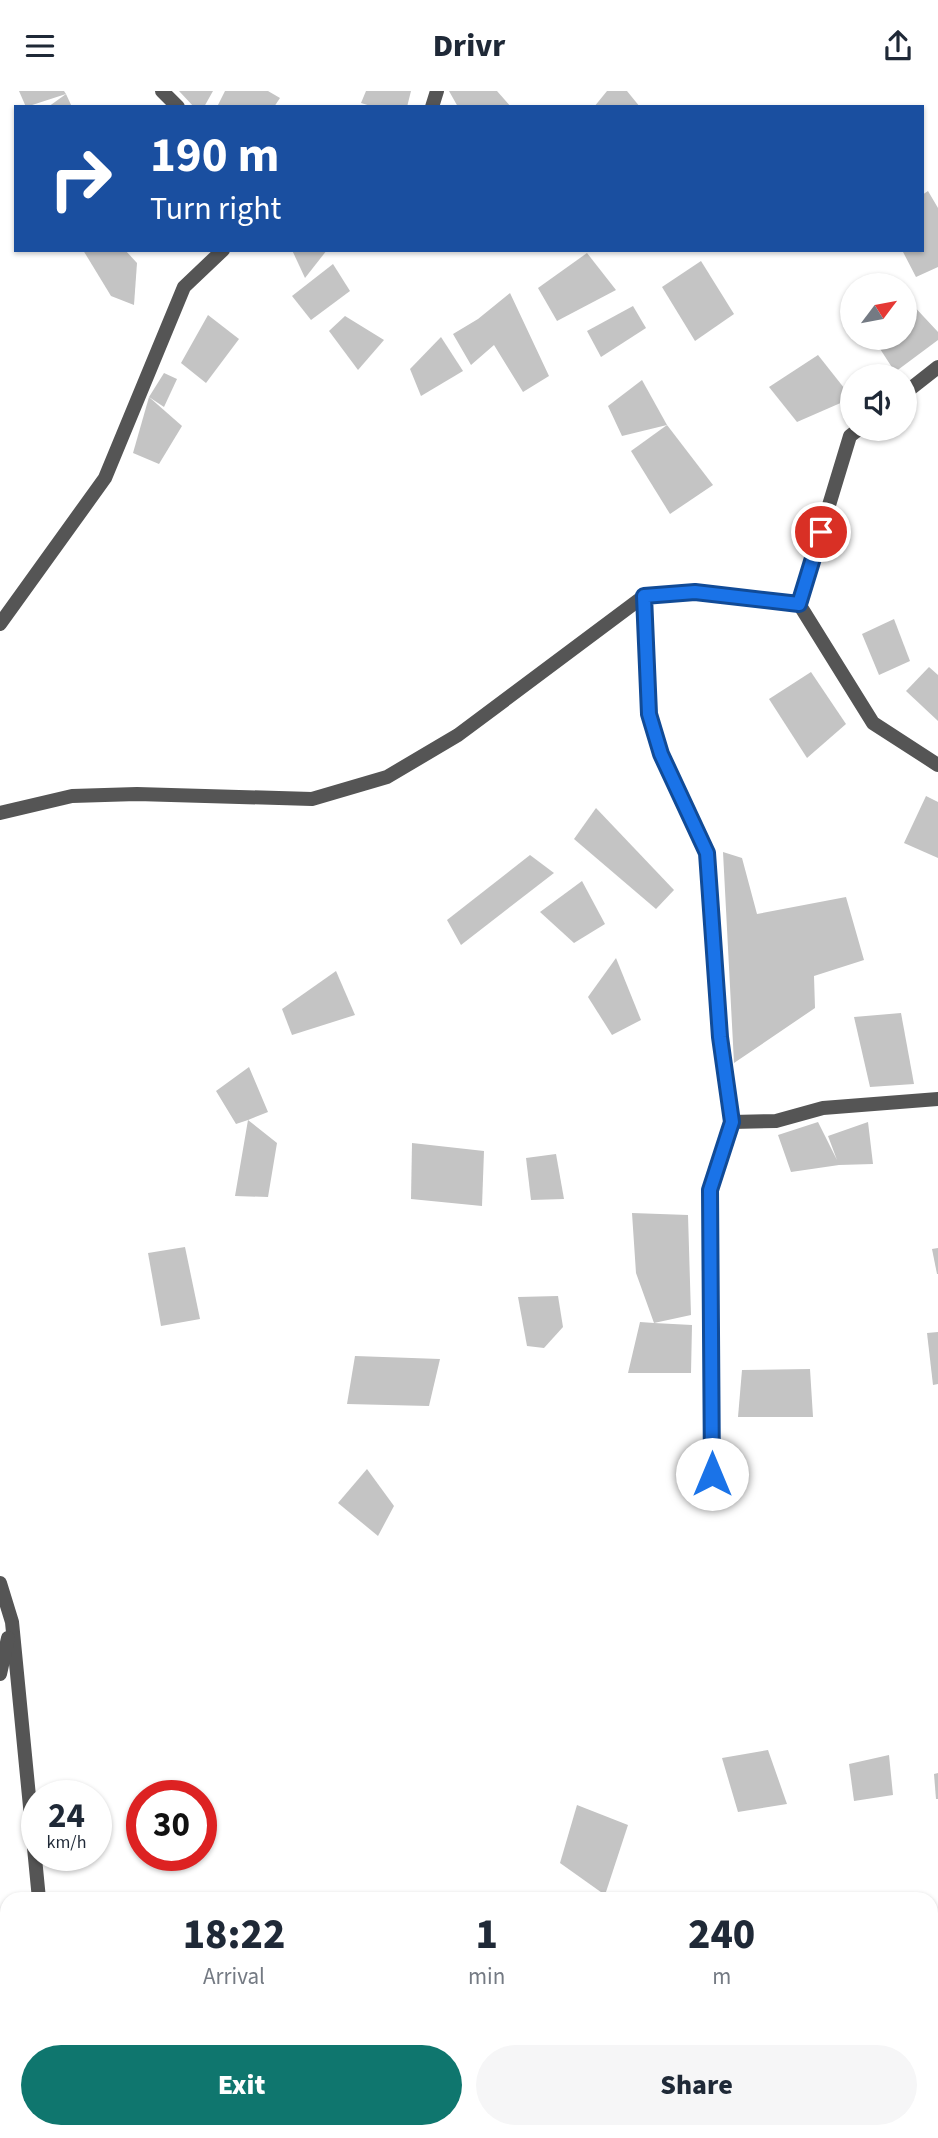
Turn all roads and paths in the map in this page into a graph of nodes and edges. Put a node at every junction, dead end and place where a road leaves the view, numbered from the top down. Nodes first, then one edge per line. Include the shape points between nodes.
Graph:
1 (162, 91) edge
2 (176, 105) edge
3 (221, 252) edge
4 (938, 367) edge
5 (917, 384) edge
6 (848, 441) edge
7 (644, 596) junction
8 (799, 604) junction
9 (0, 624) edge
10 (938, 765) edge
11 (0, 813) edge
12 (938, 1099) edge
13 (732, 1122) junction
14 (712, 1474) dead end
15 (0, 1583) edge
16 (12, 1622) junction
17 (0, 1674) edge
18 (38, 1892) edge

1 - 2 street
3 - 9 street via 184,287 105,478
4 - 5 street
6 - 8 street
7 - 8 street via 695,592
7 - 11 street via 458,735 387,777 312,799 72,796
7 - 13 street via 649,714 661,754 707,853 720,1037
8 - 10 street via 873,723
12 - 13 street via 824,1108 776,1121
13 - 14 street via 710,1190
15 - 16 street
16 - 17 street
16 - 18 street

